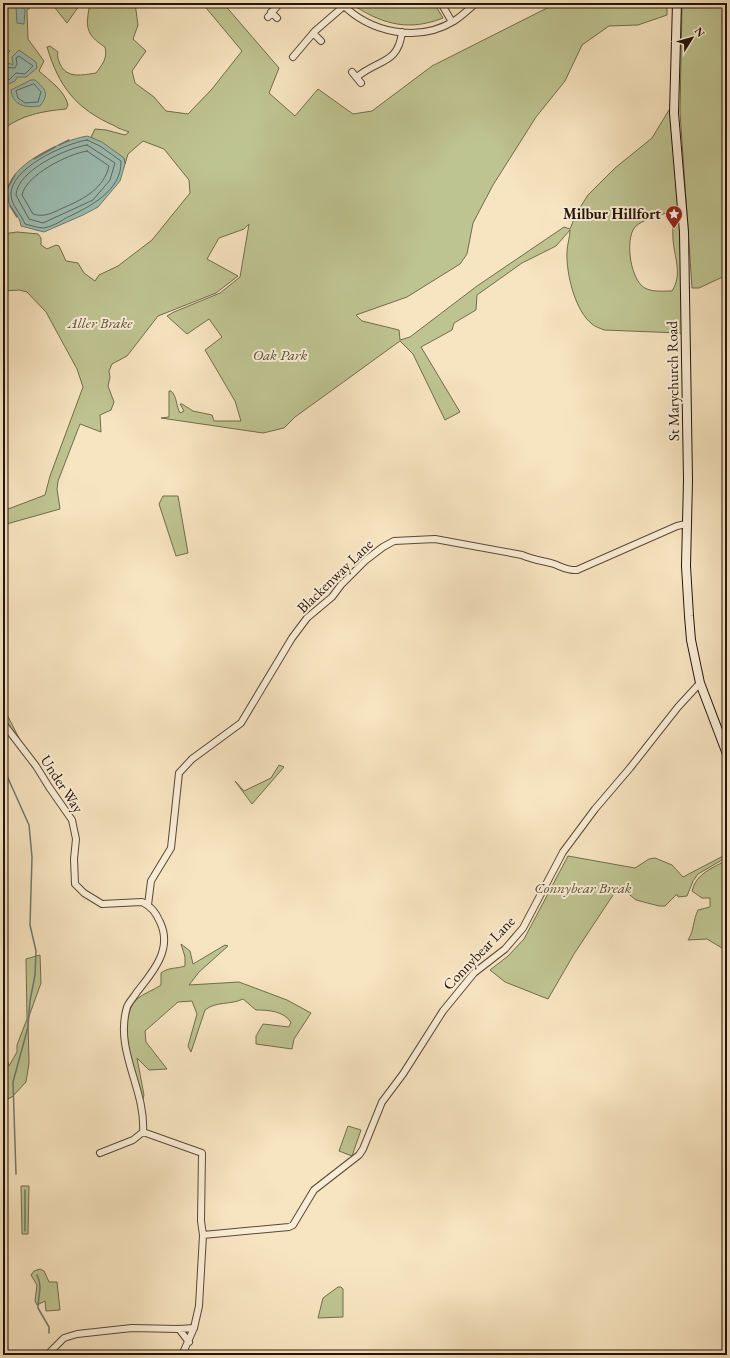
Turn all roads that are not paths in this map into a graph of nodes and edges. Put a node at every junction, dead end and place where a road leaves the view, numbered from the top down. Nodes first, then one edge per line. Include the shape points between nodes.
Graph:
1 (280, 3) edge
2 (441, 3) edge
3 (476, 3) edge
4 (677, 3) edge
5 (342, 4) edge
6 (277, 18) dead end
7 (452, 22) junction
8 (402, 32) junction
9 (313, 33) junction
10 (321, 41) dead end
11 (293, 57) dead end
12 (361, 83) dead end
13 (686, 524) junction
14 (700, 683) junction
15 (3, 723) edge
16 (727, 754) edge
17 (148, 905) junction
18 (143, 1132) junction
19 (100, 1153) dead end
20 (203, 1235) junction
21 (194, 1328) junction
22 (179, 1329) junction
23 (189, 1342) junction
24 (47, 1355) edge
25 (182, 1355) edge

1 - 6 street via 270,14
2 - 7 street
3 - 7 street
4 - 13 street, St Marychurch Road via 674,113 684,232 688,474
5 - 8 street via 371,25 383,30
5 - 9 street
7 - 8 street via 422,32
8 - 12 street via 401,45 395,55 355,75
9 - 10 street
9 - 11 street
13 - 14 street, St Marychurch Road via 691,640
13 - 17 street, Blackenway Lane via 572,571 522,555 435,539 394,541 383,547 366,560 332,597 307,618 292,638 241,723 192,759 179,773 171,848 151,881
14 - 16 street, St Marychurch Road
14 - 20 street, Connybear Lane via 678,706 563,852 523,928 505,949 474,973 443,1011 382,1102 359,1155 314,1190 293,1225
15 - 17 street, Under Way via 72,820 76,839 76,884 84,893 102,904 142,902
17 - 18 street via 156,913 163,928 165,948 156,967 127,1006 125,1030 126,1052 144,1117
18 - 19 street via 133,1140
18 - 20 street via 202,1153
20 - 21 street via 199,1300
21 - 22 street
21 - 23 street
22 - 23 street
22 - 24 street via 132,1328 77,1334 64,1338
23 - 25 street

